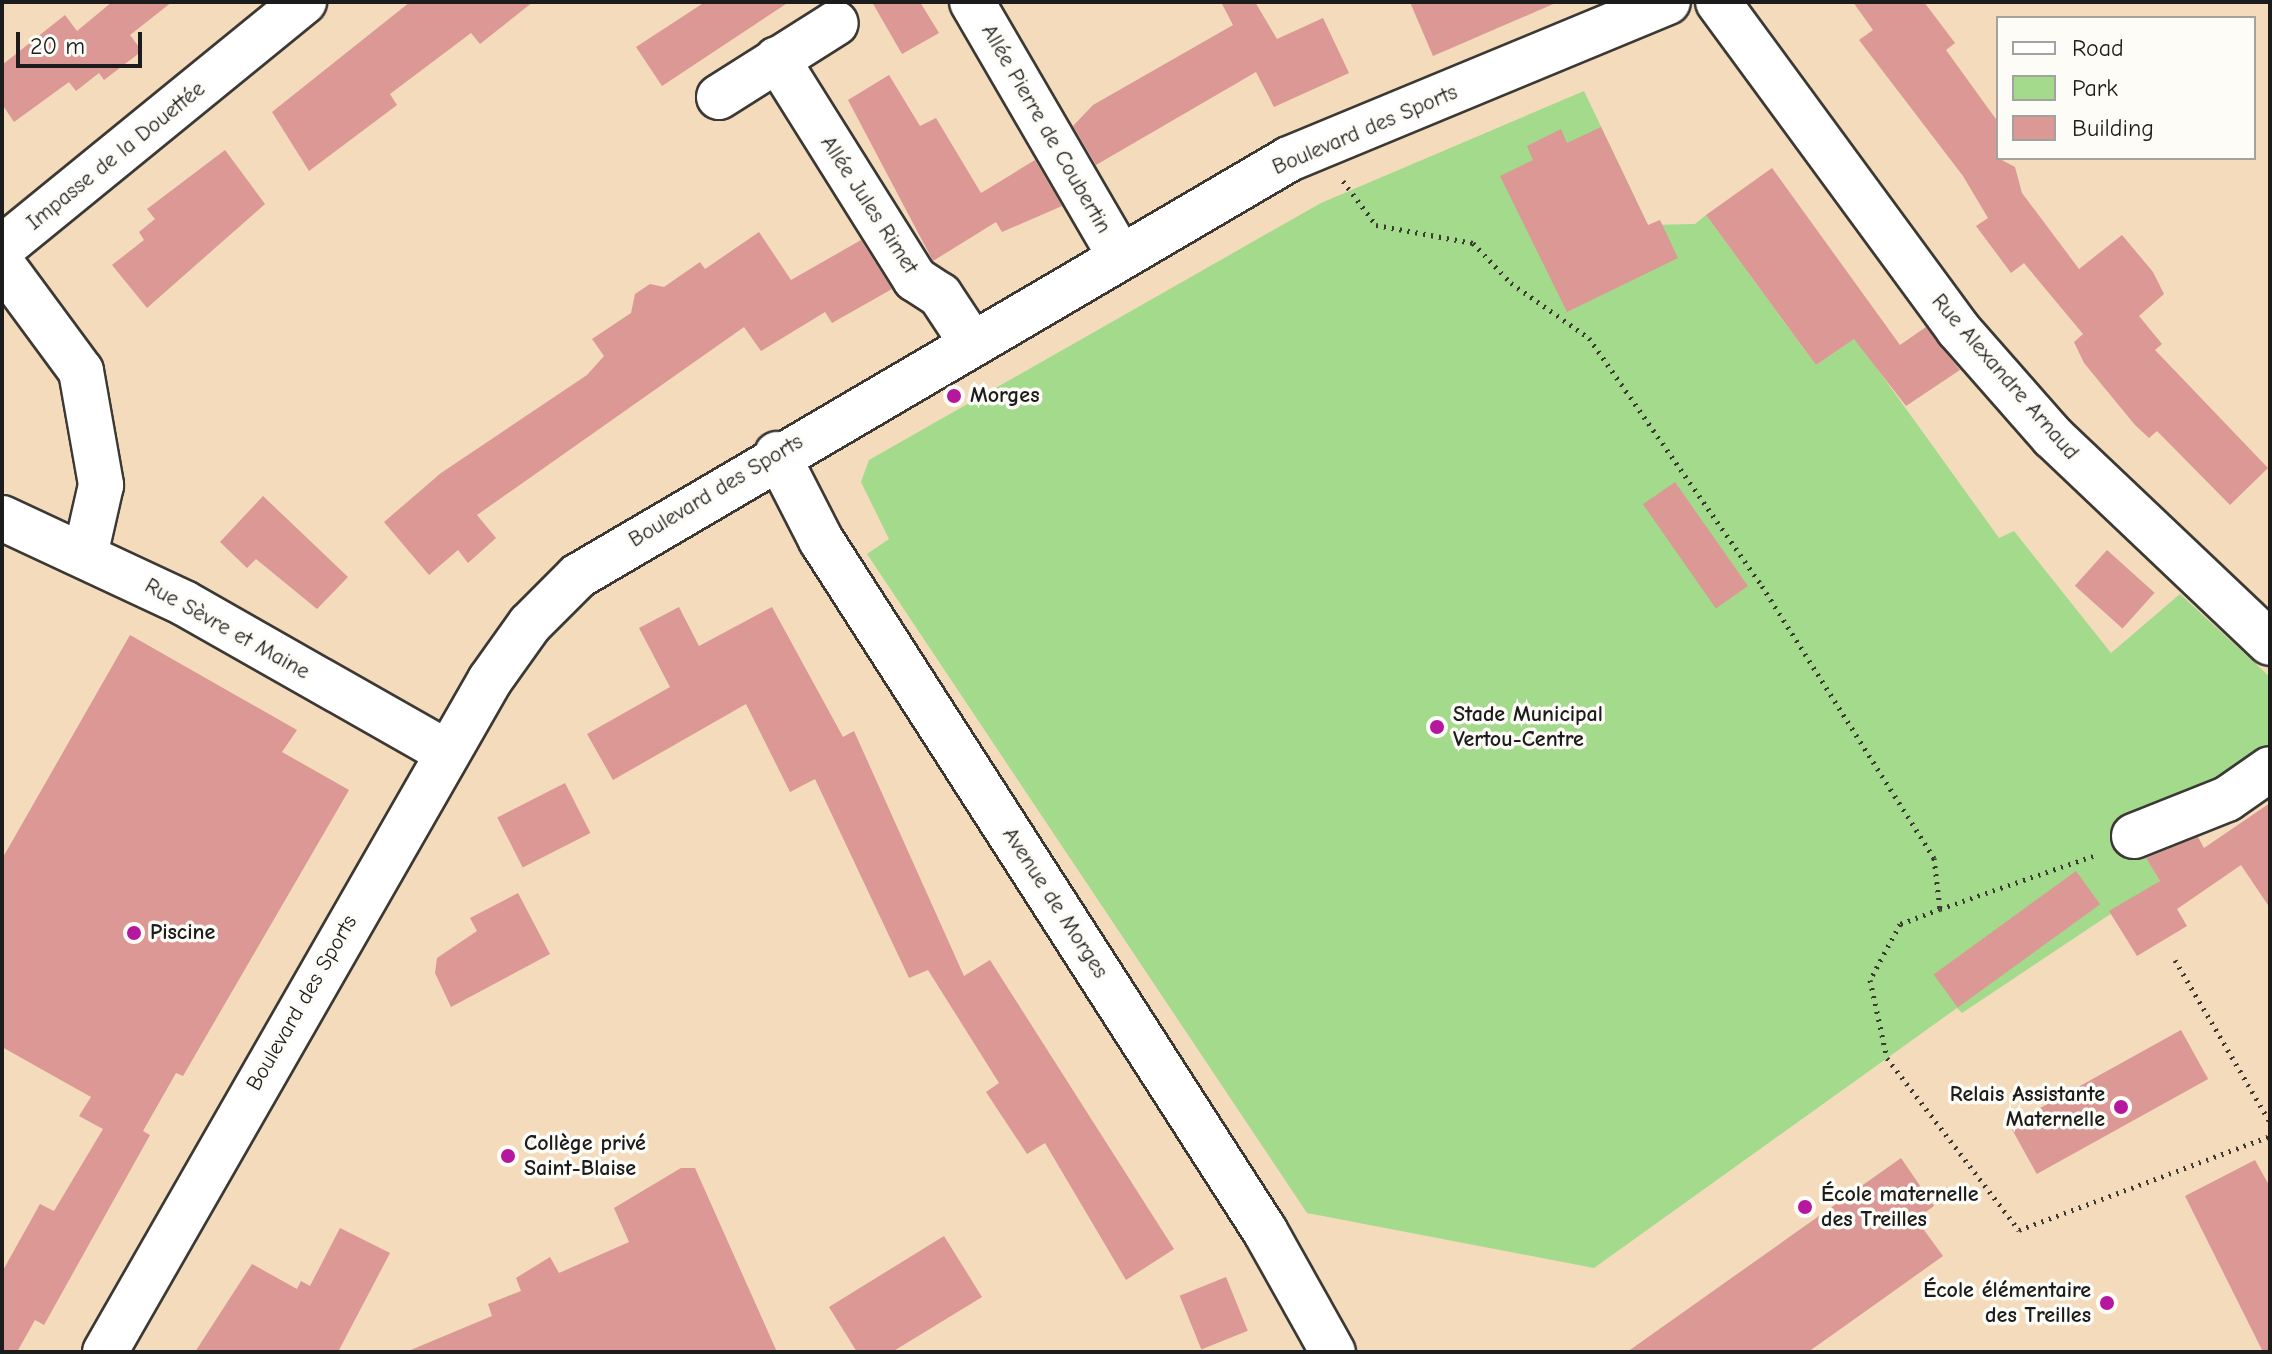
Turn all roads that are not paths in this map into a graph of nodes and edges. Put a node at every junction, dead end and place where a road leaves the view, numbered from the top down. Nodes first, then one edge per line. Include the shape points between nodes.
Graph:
1 (304, 2) edge
2 (972, 2) edge
3 (1668, 2) edge
4 (1718, 2) edge
5 (836, 23) dead end
6 (777, 59) junction
7 (719, 97) dead end
8 (2, 248) edge
9 (1119, 255) junction
10 (2, 264) edge
11 (971, 342) junction
12 (777, 454) junction
13 (2, 518) edge
14 (86, 551) junction
15 (2270, 643) edge
16 (446, 752) junction
17 (2270, 769) edge
18 (2134, 836) road end
19 (105, 1352) edge
20 (1333, 1352) edge

1 - 8 street, Impasse de la Douettée
2 - 9 street, Allée Pierre de Coubertin
3 - 9 street, Boulevard des Sports via 1323,145
4 - 15 street, Rue Alexandre Arnaud via 1958,329 2053,437
5 - 6 street
6 - 7 street
6 - 11 street, Allée Jules Rimet via 915,279 940,295
9 - 11 street, Boulevard des Sports
10 - 14 street via 81,371 101,485
11 - 12 street, Boulevard des Sports
12 - 16 street, Boulevard des Sports via 578,576 530,624
12 - 20 street, Avenue de Morges via 821,540 1265,1231
13 - 14 street, Rue Sèvre et Maine
14 - 16 street, Rue Sèvre et Maine
16 - 19 street, Boulevard des Sports
17 - 18 street via 2227,799

